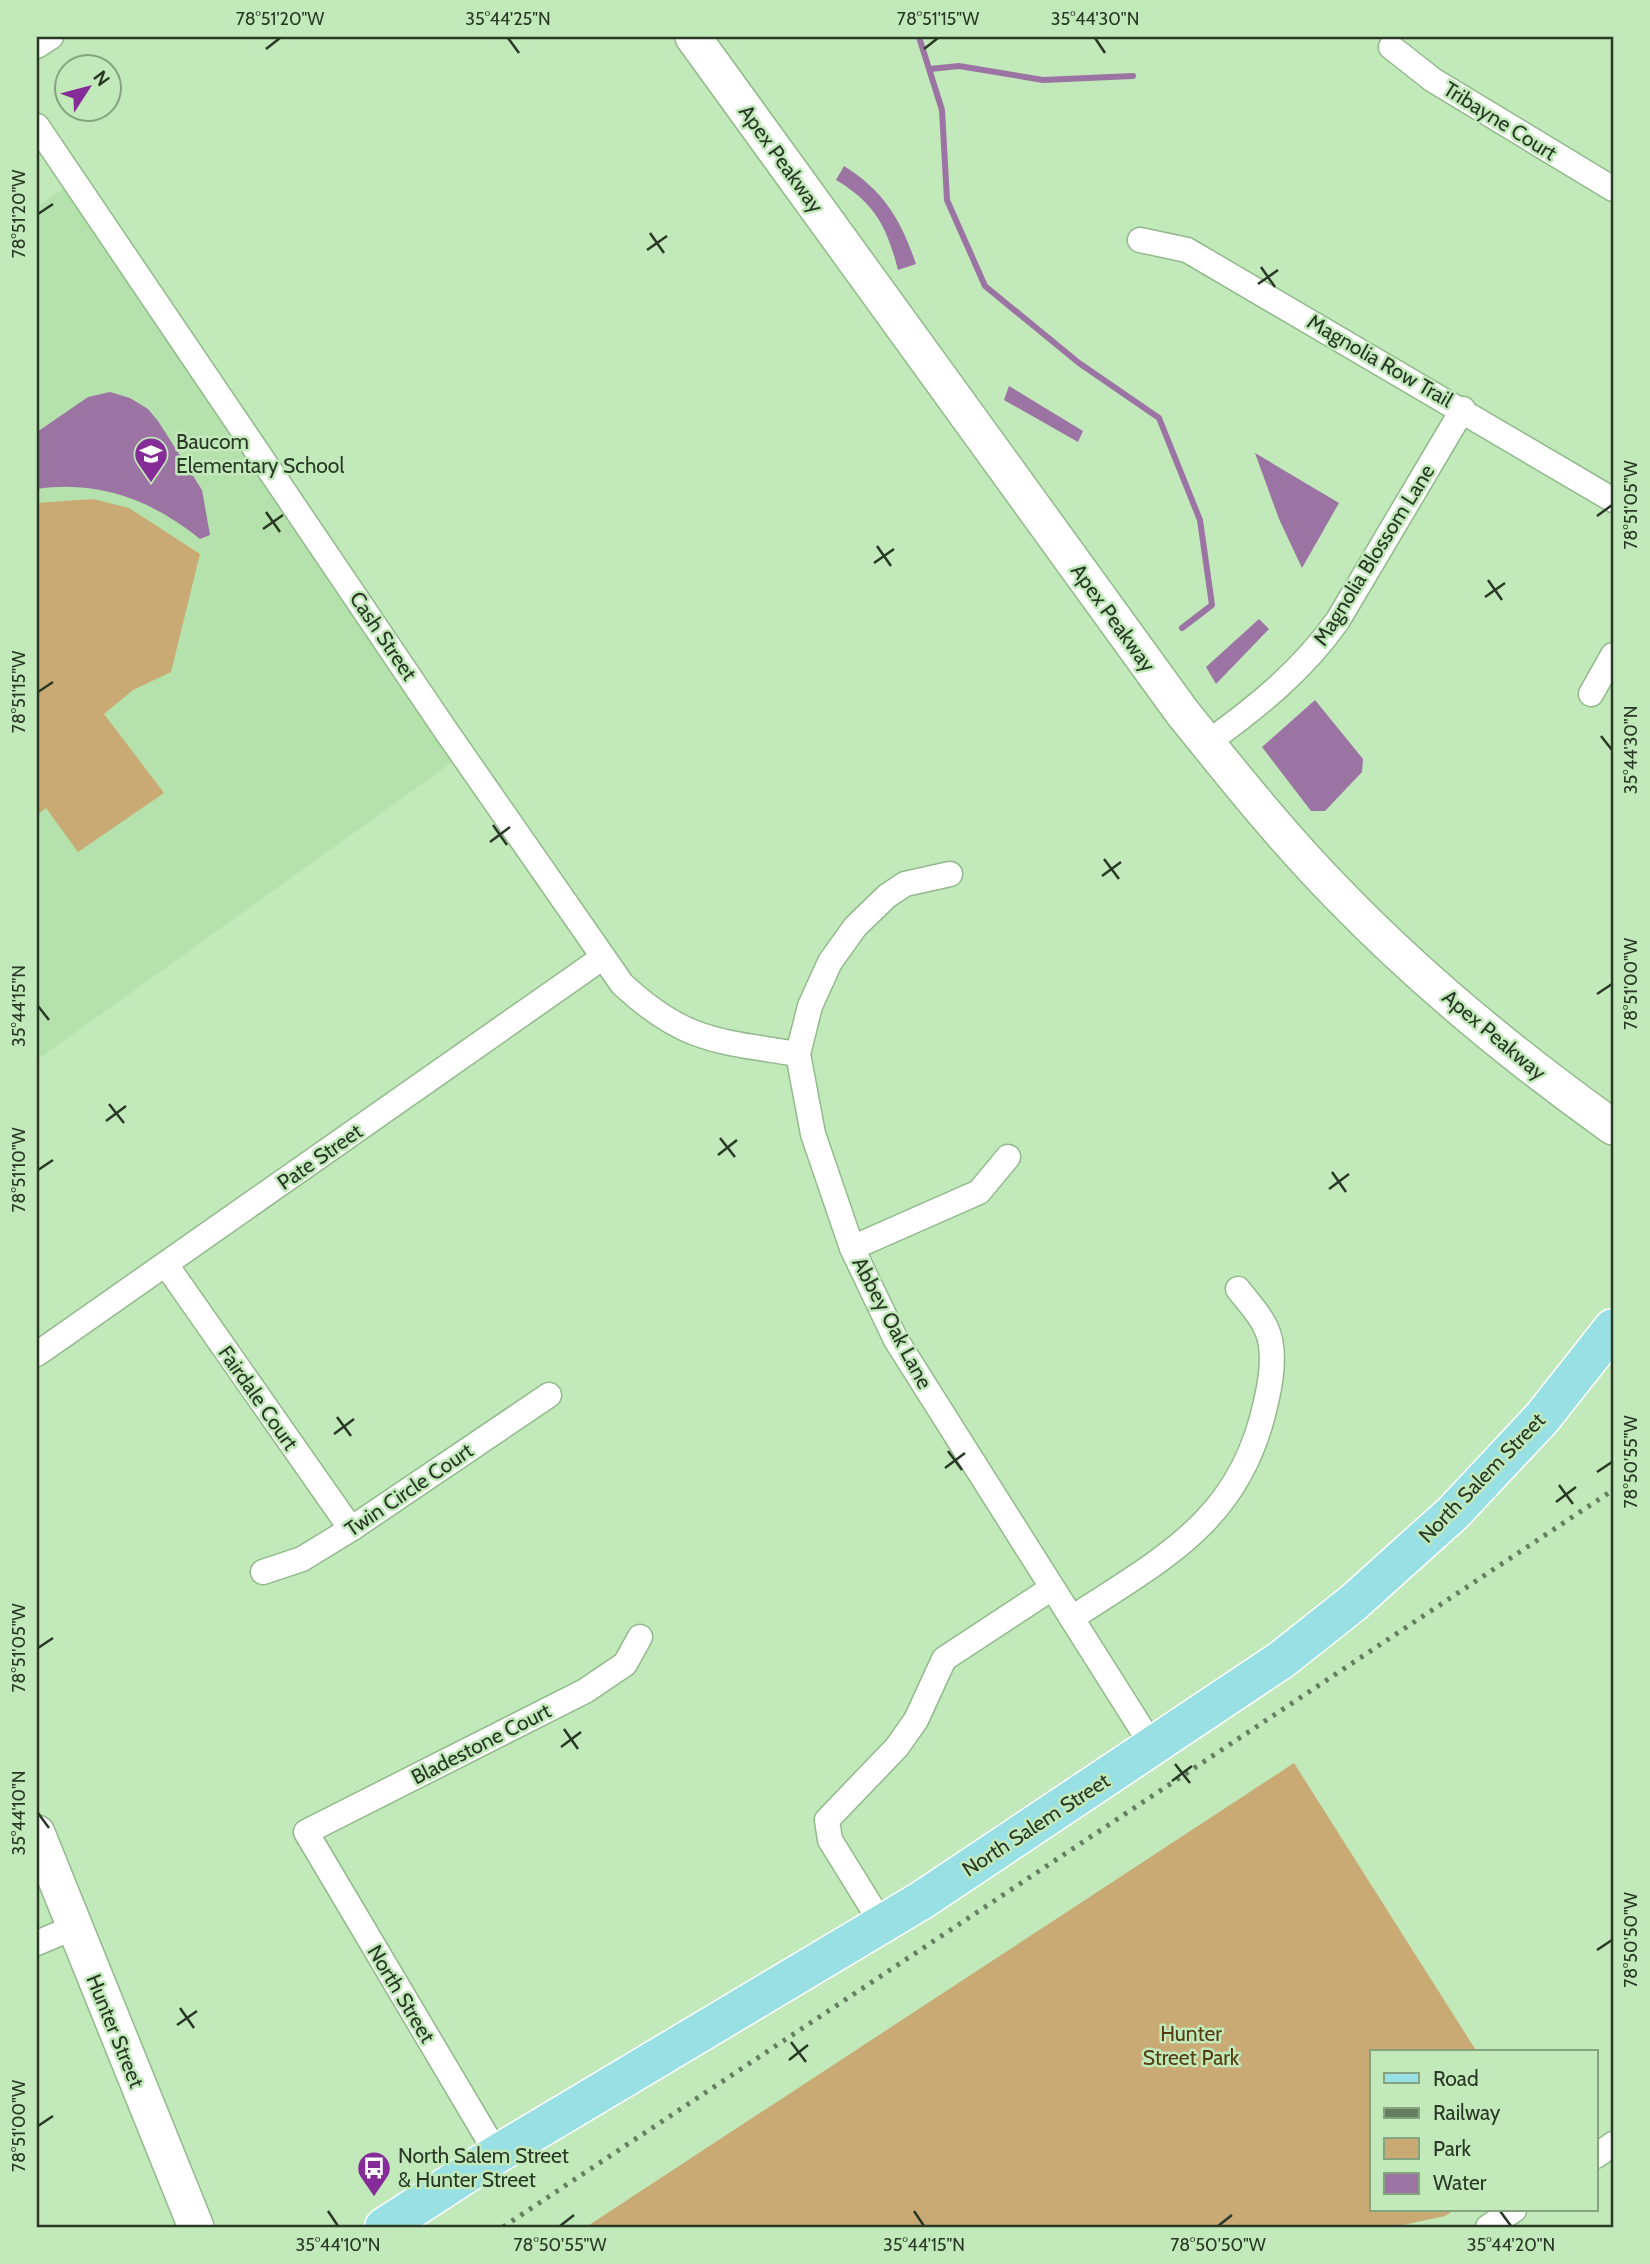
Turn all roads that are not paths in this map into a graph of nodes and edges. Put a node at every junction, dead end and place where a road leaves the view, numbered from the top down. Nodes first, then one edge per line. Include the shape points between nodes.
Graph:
1 (51, 37) edge
2 (693, 37) edge
3 (37, 46) edge
4 (1391, 47) dead end
5 (37, 126) edge
6 (1613, 189) edge
7 (1140, 240) dead end
8 (1463, 409) junction
9 (1613, 500) edge
10 (1613, 654) edge
11 (1591, 694) dead end
12 (1207, 743) junction
13 (950, 874) dead end
14 (602, 958) junction
15 (798, 1054) junction
16 (1613, 1127) edge
17 (1009, 1157) dead end
18 (852, 1248) junction
19 (167, 1266) junction
20 (1238, 1289) dead end
21 (1613, 1328) edge
22 (37, 1354) edge
23 (549, 1395) dead end
24 (351, 1530) junction
25 (263, 1572) dead end
26 (1052, 1588) junction
27 (1072, 1618) junction
28 (640, 1637) dead end
29 (1153, 1747) junction
30 (306, 1832) joint
31 (37, 1833) edge
32 (882, 1924) junction
33 (72, 1928) junction
34 (37, 1943) edge
35 (1613, 2144) edge
36 (497, 2154) junction
37 (1598, 2155) edge
38 (1511, 2212) edge
39 (196, 2227) edge
40 (384, 2227) edge
41 (1488, 2227) edge

1 - 3 street
2 - 12 main road, Apex Peakway
4 - 6 street, Tribayne Court via 1433,80
5 - 14 street, Cash Street
7 - 8 street, Magnolia Row Trail via 1187,250
8 - 9 street, Magnolia Row Trail
8 - 12 street, Magnolia Blossom Lane via 1318,647 1266,697
10 - 11 street
12 - 16 main road, Apex Peakway via 1338,894 1423,976 1522,1061
13 - 15 street, Abbey Oak Lane via 905,884 855,927 818,984
14 - 15 street, Cash Street via 629,991 673,1025 716,1041
14 - 19 street, Pate Street
15 - 18 street, Abbey Oak Lane via 819,1157
17 - 18 street via 979,1192
18 - 26 street, Abbey Oak Lane via 896,1340
19 - 22 street, Pate Street
19 - 24 street, Fairdale Court
20 - 27 street via 1266,1328 1270,1349 1270,1384 1248,1461 1218,1508 1189,1537
21 - 29 main road, North Salem Street via 1502,1464 1443,1522 1309,1639
23 - 24 street, Twin Circle Court
24 - 25 street, Twin Circle Court via 302,1559
26 - 27 street, Abbey Oak Lane
26 - 32 street via 944,1659 916,1720 897,1747 827,1820 830,1840
27 - 29 street, Abbey Oak Lane
28 - 30 street, Bladestone Court via 625,1664 585,1691
29 - 32 main road, North Salem Street
30 - 36 street, North Street
31 - 33 main road, Hunter Street
32 - 36 main road, North Salem Street
33 - 34 street
33 - 39 main road, Hunter Street
35 - 37 street
36 - 40 main road, North Salem Street
38 - 41 street

